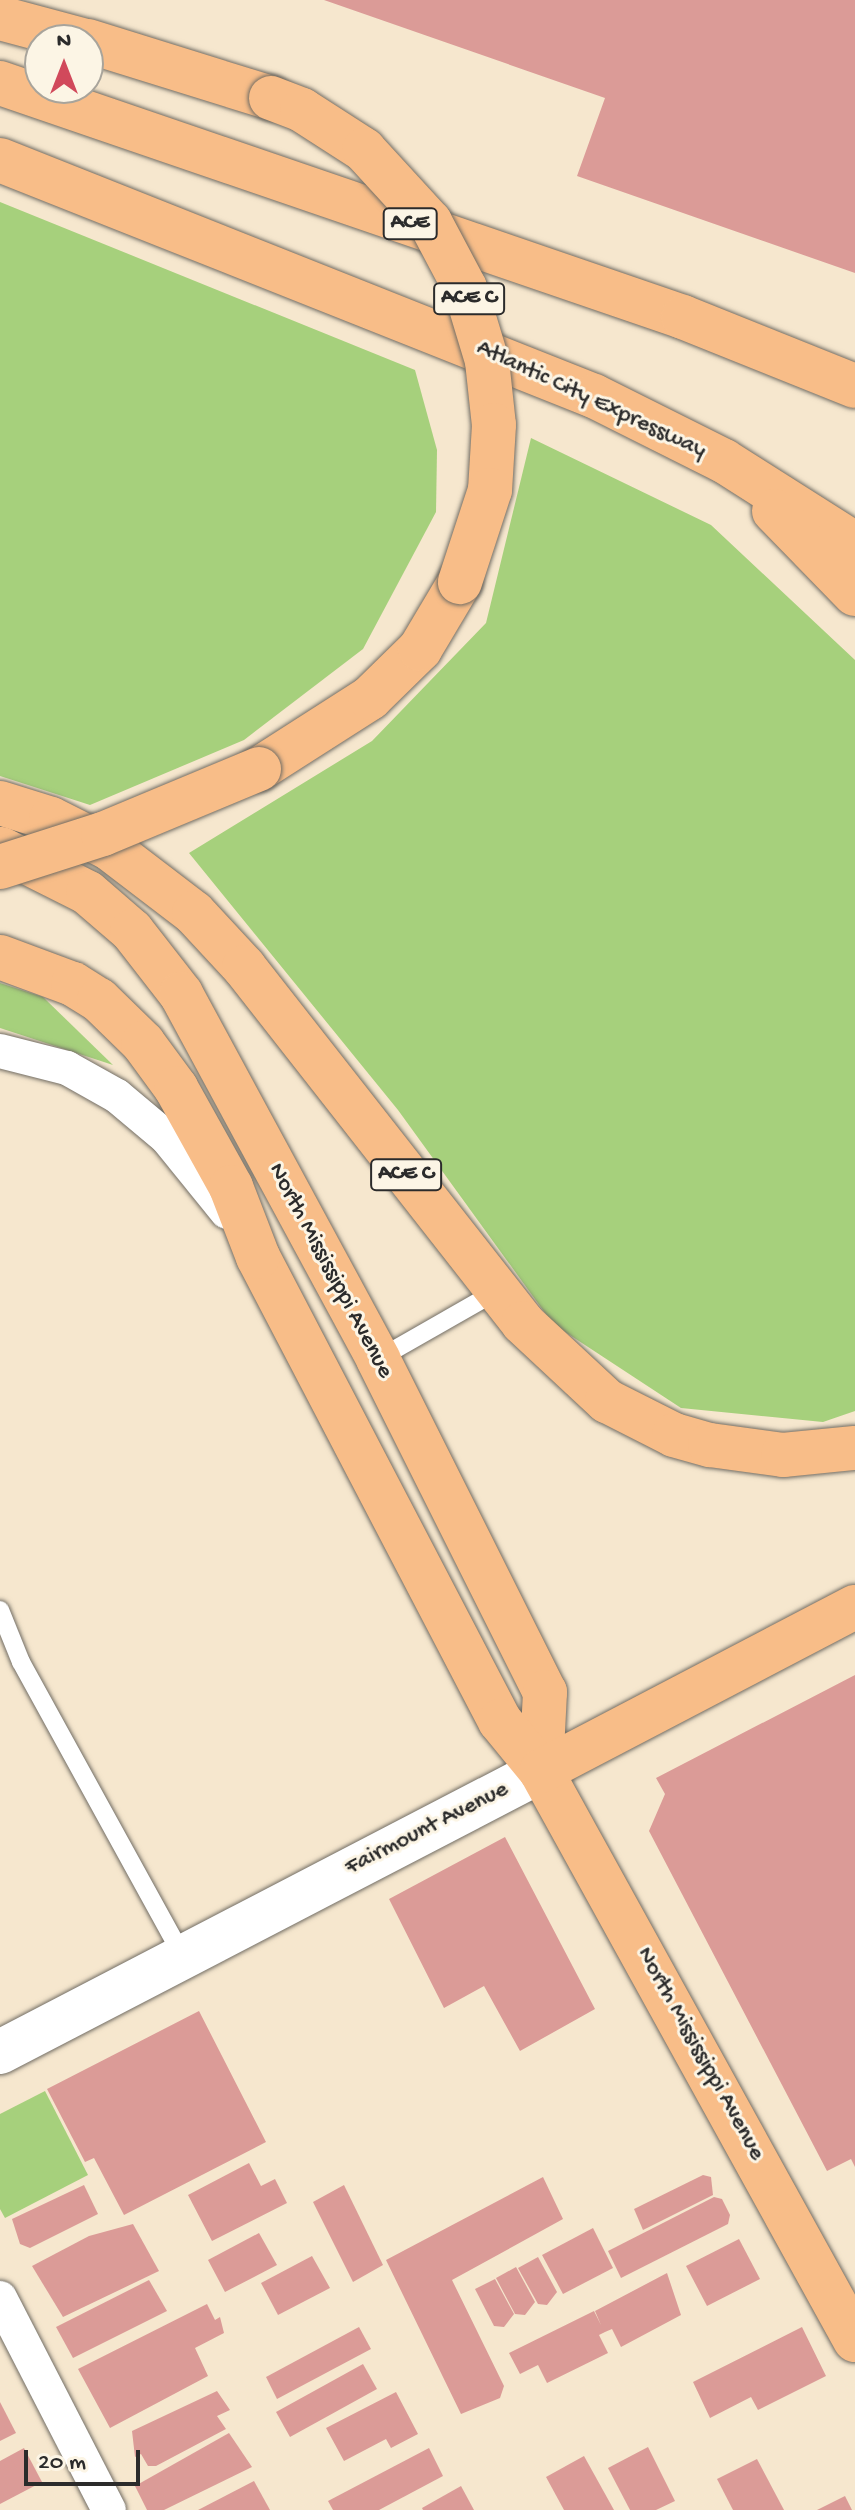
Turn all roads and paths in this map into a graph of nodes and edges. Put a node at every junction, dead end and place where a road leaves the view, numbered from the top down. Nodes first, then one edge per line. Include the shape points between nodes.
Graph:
1 (0, 18) edge
2 (24, 24) edge
3 (104, 46) edge
4 (0, 83) edge
5 (0, 160) edge
6 (843, 376) edge
7 (724, 461) junction
8 (855, 544) edge
9 (855, 594) edge
10 (0, 803) edge
11 (0, 848) edge
12 (0, 867) edge
13 (0, 957) edge
14 (0, 1051) edge
15 (258, 1257) junction
16 (497, 1291) junction
17 (378, 1359) junction
18 (855, 1448) edge
19 (855, 1607) edge
20 (0, 1610) edge
21 (541, 1771) junction
22 (182, 1955) junction
23 (0, 2052) edge
24 (0, 2298) edge
25 (855, 2340) edge
26 (109, 2510) edge

1 - 2 main road, ACE C
3 - 12 main road, ACE C, bridge via 223,80 302,110 364,150 430,222 465,288 493,394 490,490 460,582 420,649 370,698 259,769 103,834
4 - 6 main road, ACE
5 - 7 main road, Atlantic City Expressway via 476,346
7 - 8 main road, Atlantic City Expressway
7 - 9 main road
10 - 16 main road, ACE C via 51,819 109,848 194,913 244,967
11 - 17 main road, North Mississippi Avenue via 88,893 132,931 167,973
13 - 15 main road, North Mississippi Avenue via 73,984 99,1000 143,1043 176,1088 231,1187
14 - 15 street via 67,1068 142,1115 191,1164
15 - 21 main road, North Mississippi Avenue via 500,1721
16 - 17 lane
16 - 18 main road, ACE C via 578,1378 607,1401 674,1435 783,1455
17 - 21 main road, North Mississippi Avenue via 545,1692
19 - 21 main road, Fairmount Avenue
20 - 22 lane via 21,1662
21 - 22 street, Fairmount Avenue
21 - 25 main road, North Mississippi Avenue
22 - 23 street, Fairmount Avenue
24 - 26 street

